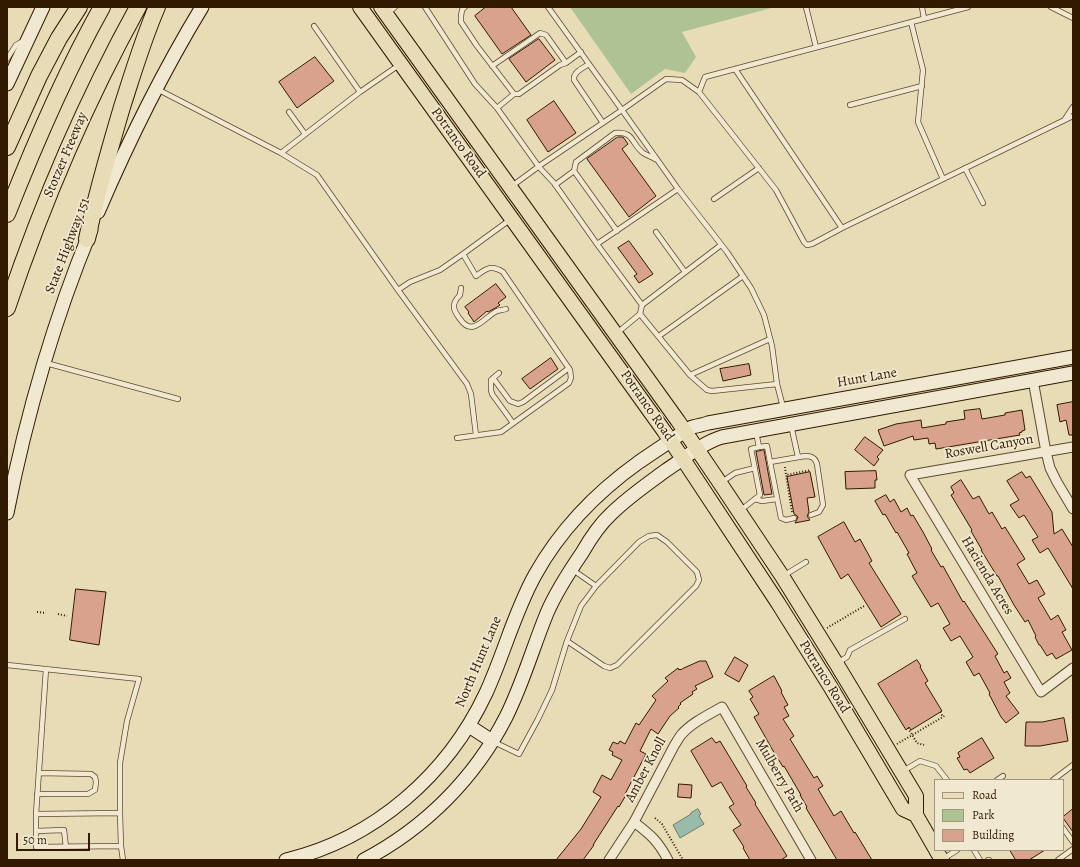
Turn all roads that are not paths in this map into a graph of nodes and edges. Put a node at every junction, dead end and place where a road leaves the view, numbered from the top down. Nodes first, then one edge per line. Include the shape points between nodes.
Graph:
1 (44, 7) edge
2 (79, 7) edge
3 (102, 7) edge
4 (138, 7) edge
5 (158, 7) edge
6 (202, 7) edge
7 (360, 7) edge
8 (425, 7) edge
9 (466, 7) edge
10 (548, 7) edge
11 (806, 7) edge
12 (922, 7) edge
13 (968, 7) edge
14 (1051, 7) edge
15 (388, 10) edge
16 (1073, 18) edge
17 (924, 19) junction
18 (911, 22) junction
19 (314, 26) dead end
20 (30, 36) junction
21 (816, 47) junction
22 (581, 52) junction
23 (7, 59) edge
24 (566, 63) junction
25 (400, 64) junction
26 (589, 64) junction
27 (492, 66) junction
28 (734, 69) junction
29 (7, 84) edge
30 (922, 86) junction
31 (157, 89) junction
32 (360, 92) junction
33 (699, 92) junction
34 (514, 94) junction
35 (850, 105) dead end
36 (1073, 107) edge
37 (497, 108) junction
38 (622, 110) junction
39 (289, 112) dead end
40 (1073, 116) edge
41 (439, 118) junction
42 (1064, 120) junction
43 (603, 123) junction
44 (305, 134) junction
45 (7, 147) edge
46 (281, 152) junction
47 (657, 159) junction
48 (539, 167) junction
49 (759, 168) junction
50 (965, 168) junction
51 (574, 171) junction
52 (943, 179) junction
53 (555, 185) junction
54 (511, 187) junction
55 (678, 189) junction
56 (714, 199) dead end
57 (983, 203) dead end
58 (7, 214) edge
59 (512, 218) junction
60 (842, 228) junction
61 (617, 231) junction
62 (656, 232) dead end
63 (87, 239) junction
64 (597, 244) junction
65 (721, 245) junction
66 (463, 254) junction
67 (685, 272) junction
68 (743, 276) junction
69 (460, 288) dead end
70 (398, 290) junction
71 (585, 291) junction
72 (642, 305) junction
73 (7, 308) edge
74 (506, 309) dead end
75 (640, 314) junction
76 (615, 334) junction
77 (658, 336) junction
78 (770, 339) junction
79 (1073, 357) edge
80 (44, 362) junction
81 (569, 368) junction
82 (499, 373) dead end
83 (1073, 373) edge
84 (690, 375) junction
85 (493, 378) junction
86 (1033, 380) junction
87 (777, 384) junction
88 (886, 391) junction
89 (178, 399) dead end
90 (783, 410) junction
91 (818, 420) junction
92 (513, 423) junction
93 (791, 424) junction
94 (756, 431) junction
95 (685, 432) junction
96 (476, 435) junction
97 (457, 438) dead end
98 (671, 441) junction
99 (759, 447) junction
100 (1073, 447) edge
101 (697, 450) junction
102 (1046, 452) junction
103 (798, 457) junction
104 (683, 459) junction
105 (770, 462) junction
106 (755, 468) junction
107 (910, 475) joint
108 (720, 483) junction
109 (755, 499) junction
110 (777, 499) junction
111 (1073, 509) edge
112 (739, 512) junction
113 (7, 513) edge
114 (810, 515) dead end
115 (793, 518) road end
116 (806, 562) dead end
117 (571, 569) junction
118 (782, 576) junction
119 (596, 586) junction
120 (767, 586) junction
121 (778, 603) junction
122 (905, 619) dead end
123 (567, 641) junction
124 (836, 663) junction
125 (7, 665) edge
126 (1073, 668) edge
127 (46, 669) junction
128 (830, 686) junction
129 (722, 707) joint
130 (469, 726) junction
131 (492, 741) junction
132 (1073, 765) edge
133 (902, 772) junction
134 (38, 773) junction
135 (1003, 776) dead end
136 (946, 779) edge
137 (998, 779) edge
138 (1054, 779) edge
139 (37, 794) junction
140 (120, 813) junction
141 (36, 814) junction
142 (916, 815) junction
143 (634, 822) junction
144 (1064, 829) edge
145 (36, 831) junction
146 (1073, 842) edge
147 (121, 846) junction
148 (934, 846) edge
149 (66, 847) junction
150 (1073, 850) edge
151 (937, 851) edge
152 (956, 851) edge
153 (975, 851) edge
154 (123, 860) edge
155 (286, 860) edge
156 (364, 860) edge
157 (609, 860) edge
158 (668, 860) edge
159 (811, 860) edge
160 (942, 860) edge
161 (980, 860) edge
162 (1058, 860) edge

1 - 20 main road
2 - 45 highway via 46,62
3 - 58 highway via 57,95
4 - 73 highway, Stotzer Freeway via 65,155
5 - 63 highway via 119,116
6 - 31 main road, State Highway 151
7 - 25 main road, Potranco Road
8 - 37 lane via 475,84
9 - 27 lane via 462,10 462,22
10 - 22 lane
11 - 21 lane
12 - 17 lane
13 - 17 lane
14 - 16 lane
15 - 54 main road, Potranco Road
17 - 18 lane
18 - 21 lane
18 - 30 lane via 923,70
19 - 32 lane
20 - 23 lane via 16,45
20 - 29 main road
21 - 28 lane
22 - 24 lane
22 - 26 lane
24 - 27 lane via 546,35 540,34
24 - 34 lane via 519,94
25 - 32 lane
25 - 41 main road, Potranco Road
26 - 38 lane
26 - 43 lane via 575,74 574,80
27 - 34 lane
28 - 33 lane via 705,76
28 - 60 lane
30 - 35 lane
30 - 52 lane via 918,122
31 - 46 lane
31 - 63 main road, State Highway 151 via 115,174
32 - 44 lane
33 - 38 lane via 682,80 666,79
33 - 49 lane
34 - 37 lane
36 - 42 lane
37 - 48 lane
38 - 43 lane
38 - 47 lane
39 - 44 lane
40 - 42 lane
41 - 54 main road via 448,120 460,131 500,185 505,188
41 - 59 main road, Potranco Road
42 - 50 lane
43 - 48 lane
44 - 46 lane
46 - 70 lane via 317,175
47 - 51 lane via 641,152 630,136 622,132 615,133 576,162
47 - 55 lane
48 - 53 lane
48 - 54 lane
49 - 56 lane
49 - 60 lane via 776,190 807,245
50 - 52 lane
50 - 57 lane
51 - 53 lane
51 - 61 lane
52 - 60 lane
53 - 64 lane
54 - 71 main road, Potranco Road
55 - 61 lane
55 - 65 lane
59 - 66 lane
59 - 71 main road via 520,217 526,223 568,280
59 - 98 main road, Potranco Road
61 - 64 lane
62 - 67 lane
63 - 80 main road, State Highway 151
64 - 72 lane
65 - 67 lane
65 - 68 lane
66 - 70 lane via 440,270 410,282
66 - 81 lane via 476,276 490,268 503,272
67 - 72 lane
68 - 77 lane
68 - 78 lane via 764,315
69 - 74 lane via 460,295 454,306 456,313 466,325 473,327 497,311
70 - 96 lane via 467,384 471,394
71 - 76 main road, Potranco Road
72 - 75 lane
75 - 76 lane
75 - 77 lane
76 - 95 main road, Potranco Road
77 - 84 lane
78 - 84 lane
78 - 87 lane
79 - 88 main road, Hunt Lane
80 - 89 lane
80 - 113 main road, State Highway 151 via 22,443
81 - 85 lane via 518,404 510,401
81 - 92 lane via 569,383
82 - 85 lane
83 - 86 main road
84 - 87 lane via 707,390 712,391
85 - 92 lane via 490,385 492,394
86 - 91 main road
86 - 102 street
87 - 90 lane
88 - 90 main road, Hunt Lane
88 - 91 main road via 880,399 820,411
90 - 95 main road, Hunt Lane via 708,423 692,427
91 - 93 main road
92 - 96 lane via 501,432
93 - 94 main road
93 - 103 lane
94 - 99 lane
94 - 101 main road via 716,439
95 - 98 main road, Hunt Lane
95 - 101 main road, Potranco Road
96 - 97 lane
98 - 104 main road, Potranco Road
98 - 130 main road, North Hunt Lane via 602,491 578,515 551,550 520,605 487,691
99 - 105 lane via 767,446
99 - 106 lane via 751,449
100 - 102 street, Roswell Canyon
101 - 104 main road
101 - 108 main road, Potranco Road
102 - 107 street, Roswell Canyon
102 - 111 street via 1050,468
103 - 105 lane
103 - 114 lane via 812,457 817,464 823,505 820,512
104 - 117 main road via 612,512
104 - 120 main road, Potranco Road
105 - 110 lane
106 - 108 lane via 735,473
106 - 109 lane via 760,495
107 - 126 street, Hacienda Acres via 1041,692
108 - 112 main road, Potranco Road
109 - 110 lane
109 - 112 lane
110 - 115 lane via 781,518
112 - 118 main road, Potranco Road
116 - 118 lane
117 - 119 lane
117 - 131 main road via 548,611 513,702
118 - 120 main road
118 - 124 main road, Potranco Road
119 - 123 lane via 581,606
119 - 123 lane via 639,542 657,535 697,572 699,580 696,586 617,665 610,668 604,666
120 - 121 main road, Potranco Road
121 - 124 main road via 799,622 826,664
121 - 128 main road, Potranco Road
122 - 124 lane via 850,650 847,657
123 - 131 lane via 552,690 519,754
124 - 133 main road, Potranco Road
125 - 127 lane
127 - 134 lane
127 - 140 lane via 139,679 127,721 120,763
128 - 133 main road via 854,711 890,772 896,775
128 - 142 main road, Potranco Road via 903,808
129 - 143 street, Amber Knoll via 697,721 681,736
129 - 159 street, Mulberry Path
130 - 131 main road
130 - 155 main road, North Hunt Lane via 428,779 391,811 344,839
131 - 156 main road via 466,778 438,808 394,843
132 - 138 lane
133 - 136 lane via 920,761 936,766
133 - 142 main road, Potranco Road via 916,796
134 - 139 lane
134 - 139 lane via 91,774 96,782 95,790 88,794
135 - 137 lane
139 - 141 lane
140 - 141 lane
140 - 147 lane
141 - 145 lane
142 - 148 main road, Potranco Road
143 - 157 street, Amber Knoll
143 - 158 street via 654,838
144 - 146 lane
145 - 149 lane via 64,830
145 - 149 lane via 36,847
147 - 149 lane
147 - 154 lane
150 - 162 lane
151 - 160 main road, Potranco Road
152 - 160 lane
153 - 161 lane

